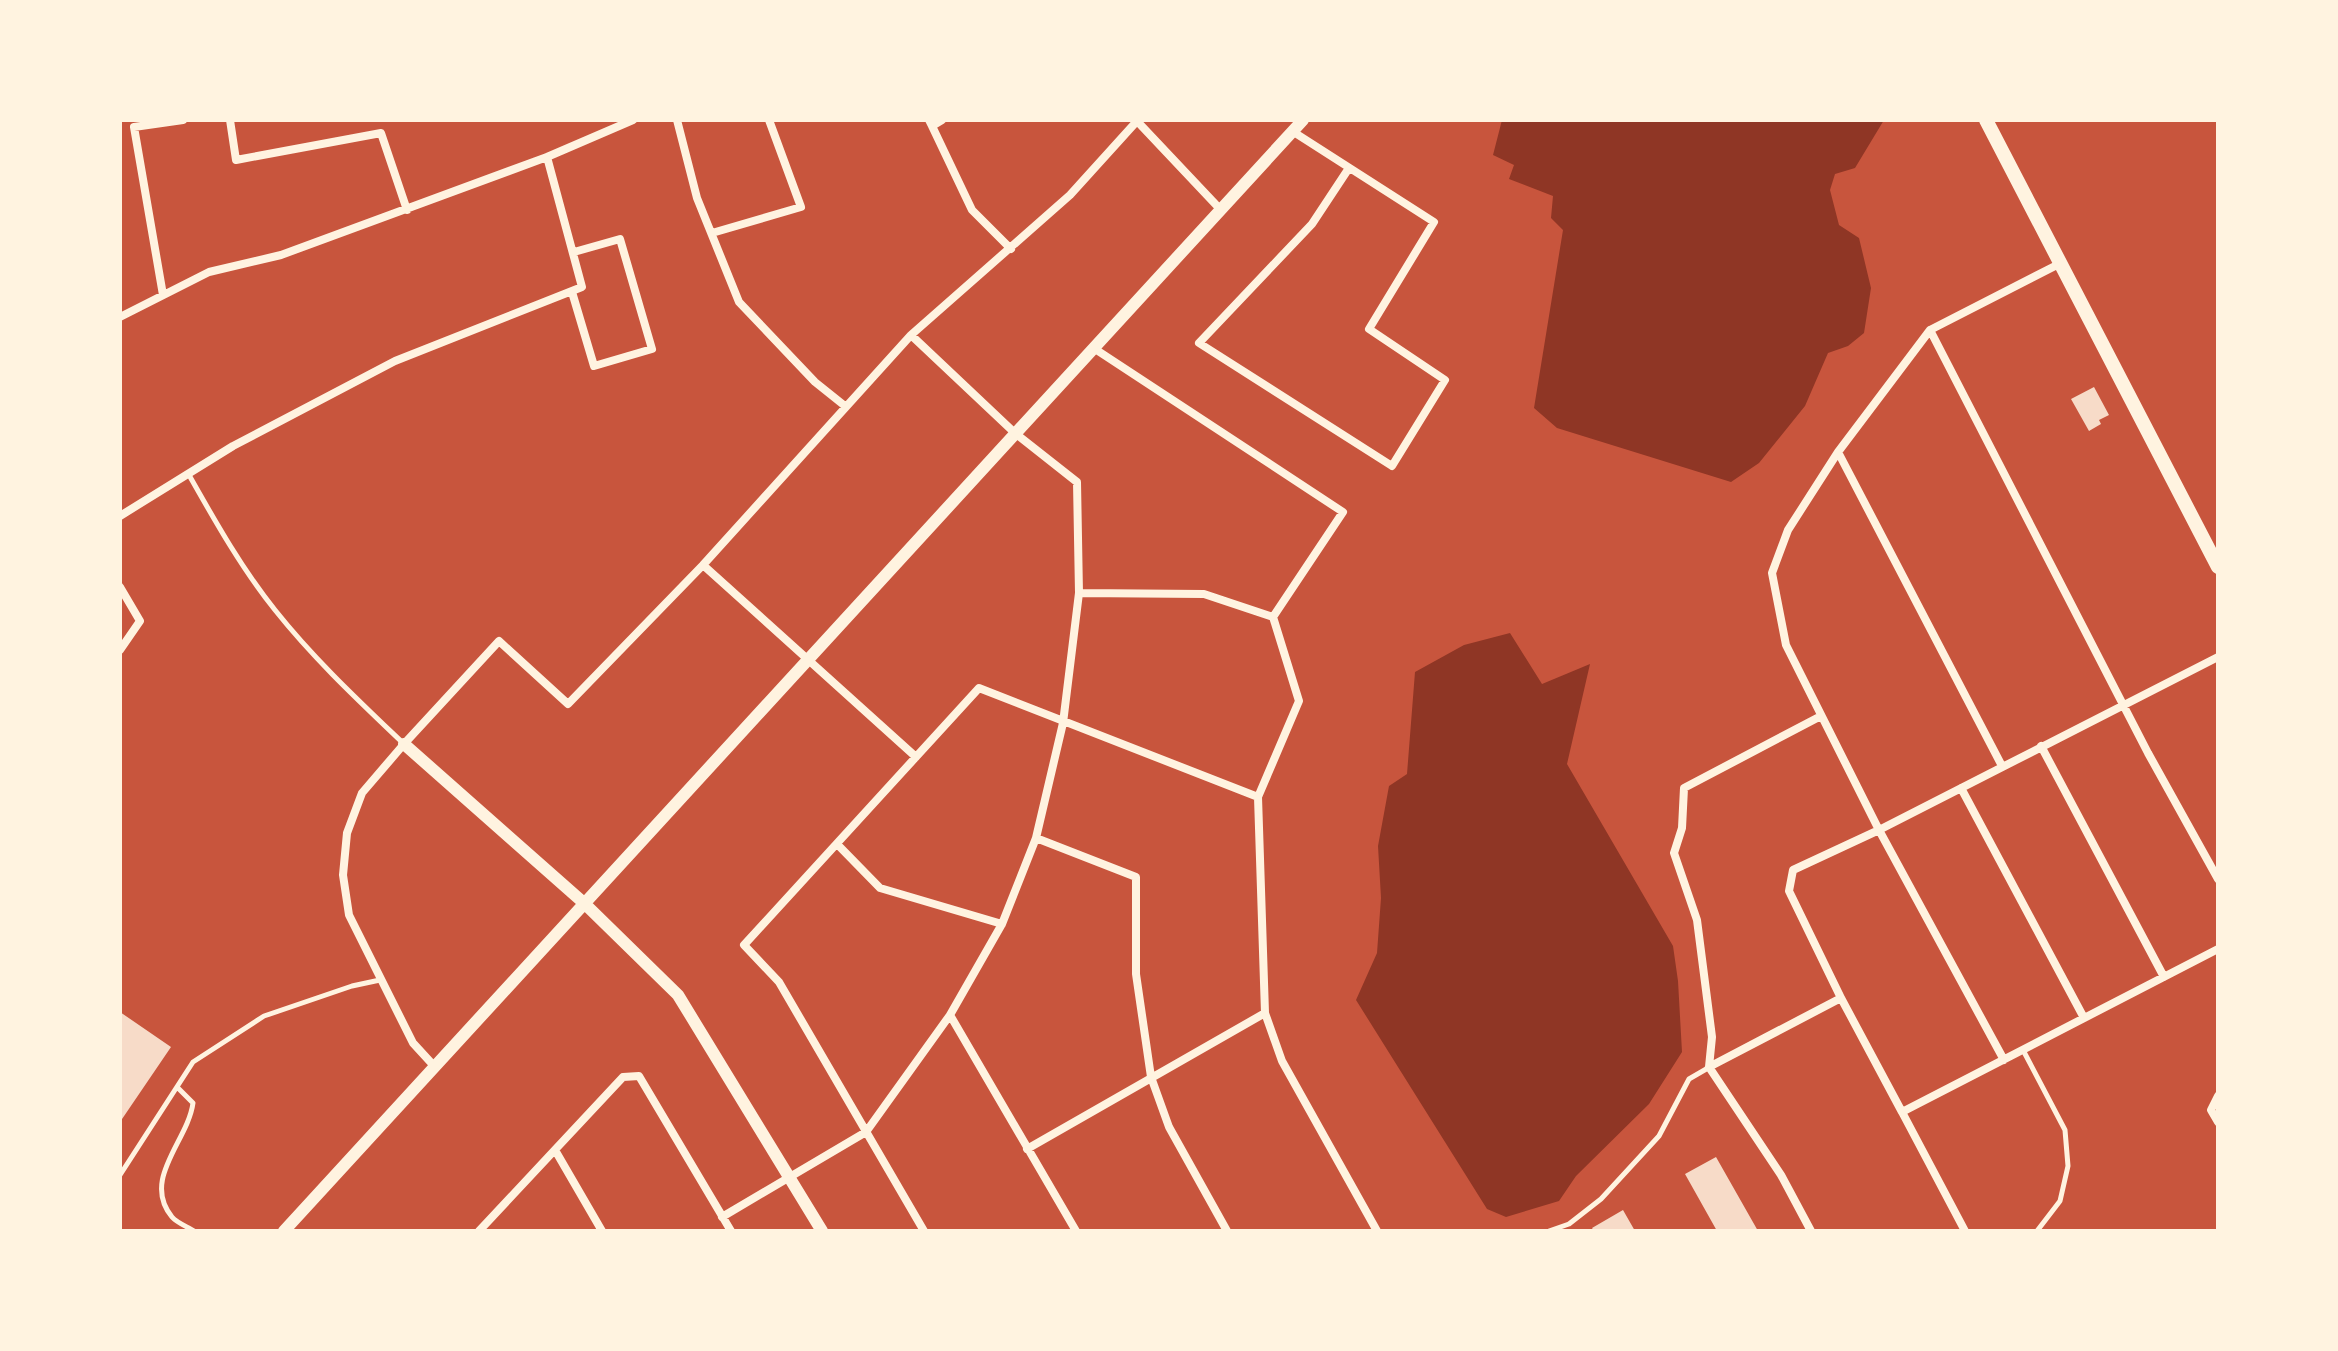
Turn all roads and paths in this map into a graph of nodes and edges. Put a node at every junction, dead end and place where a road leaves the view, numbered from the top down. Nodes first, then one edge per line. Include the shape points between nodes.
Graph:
1 (183, 120) edge
2 (230, 120) edge
3 (633, 120) edge
4 (677, 120) edge
5 (769, 120) edge
6 (942, 120) edge
7 (1303, 120) edge
8 (1986, 120) edge
9 (1136, 121) edge
10 (930, 123) edge
11 (1292, 131) junction
12 (547, 157) junction
13 (1349, 168) junction
14 (1220, 209) junction
15 (407, 210) junction
16 (712, 233) junction
17 (1011, 249) junction
18 (574, 252) junction
19 (2061, 262) junction
20 (572, 292) junction
21 (163, 295) junction
22 (120, 317) edge
23 (1930, 330) junction
24 (911, 335) junction
25 (1095, 349) junction
26 (845, 406) junction
27 (1016, 434) junction
28 (1838, 452) junction
29 (189, 475) junction
30 (120, 516) edge
31 (703, 565) junction
32 (2218, 567) edge
33 (120, 587) edge
34 (1079, 593) junction
35 (1273, 617) junction
36 (120, 650) edge
37 (2218, 657) edge
38 (808, 660) junction
39 (2124, 704) junction
40 (1821, 716) junction
41 (1063, 723) junction
42 (404, 744) junction
43 (2041, 746) junction
44 (916, 757) junction
45 (2002, 766) junction
46 (1961, 788) junction
47 (1258, 797) junction
48 (1879, 830) junction
49 (1036, 838) junction
50 (837, 844) junction
51 (2218, 879) edge
52 (585, 904) junction
53 (1002, 924) junction
54 (2218, 949) edge
55 (2164, 977) junction
56 (381, 980) junction
57 (1841, 998) junction
58 (1265, 1013) junction
59 (950, 1015) junction
60 (2084, 1018) junction
61 (2023, 1050) junction
62 (2004, 1060) junction
63 (435, 1067) junction
64 (1709, 1067) junction
65 (1151, 1077) junction
66 (177, 1087) junction
67 (2218, 1096) edge
68 (1902, 1112) junction
69 (2218, 1122) edge
70 (866, 1132) junction
71 (1027, 1149) junction
72 (555, 1150) junction
73 (120, 1175) edge
74 (791, 1177) junction
75 (722, 1217) junction
76 (194, 1231) edge
77 (284, 1231) edge
78 (479, 1231) edge
79 (602, 1231) edge
80 (731, 1231) edge
81 (822, 1231) edge
82 (924, 1231) edge
83 (1076, 1231) edge
84 (1227, 1231) edge
85 (1377, 1231) edge
86 (1549, 1231) edge
87 (1811, 1231) edge
88 (1965, 1231) edge
89 (2037, 1231) edge

1 - 21 street via 134,127
2 - 15 street via 236,160 381,133
3 - 12 street
4 - 16 street
5 - 16 street via 801,207
6 - 10 street
7 - 11 street
8 - 19 main road
9 - 14 street
9 - 17 street via 1070,195
10 - 17 street via 972,210
11 - 13 street
11 - 14 street
12 - 15 street
12 - 18 street
13 - 13 street via 1434,222 1369,329 1445,380 1392,466 1199,343 1312,224
14 - 25 street
15 - 21 street via 281,255 209,272
16 - 26 street via 739,302
17 - 24 street
18 - 20 street via 582,287
18 - 20 street via 620,239 652,349 594,366
19 - 23 street
19 - 32 main road
20 - 29 street via 395,361 233,446
21 - 22 street
23 - 28 street
23 - 39 street
24 - 26 street
24 - 27 street
25 - 27 street
25 - 35 street via 1343,512
26 - 31 street
27 - 34 street via 1077,482
27 - 38 street
28 - 40 street via 1788,530 1772,573 1786,645
28 - 45 street
29 - 30 street
29 - 42 lane via 274,609
31 - 38 street
31 - 42 street via 568,704 499,641
33 - 36 street via 140,621
34 - 35 street via 1204,594
34 - 41 street
35 - 47 street via 1299,701
37 - 39 street
38 - 44 street
38 - 52 street
39 - 43 street
39 - 51 street
40 - 48 street
40 - 64 street via 1684,788 1682,828 1674,853 1697,920 1712,1037
41 - 44 street via 979,688
41 - 47 street
41 - 49 street
42 - 52 street
42 - 56 street via 362,793 347,833 343,875 349,915
43 - 45 street
43 - 55 street
44 - 50 street
45 - 46 street
46 - 48 street
46 - 60 street
47 - 58 street
48 - 57 street via 1793,870 1789,891
48 - 62 street
49 - 53 street
49 - 65 street via 1136,877 1136,974
50 - 53 street via 880,888
50 - 70 street via 744,945 779,982
52 - 63 street
52 - 74 street via 678,995
53 - 59 street
54 - 55 street
55 - 60 street
56 - 63 street via 413,1043
56 - 66 lane via 264,1016 193,1062
57 - 64 street
57 - 68 street
58 - 65 street
58 - 85 street via 1282,1061
59 - 70 street
59 - 71 street
60 - 61 street
61 - 62 street
61 - 89 lane via 2065,1130 2068,1166 2060,1201
62 - 68 street
63 - 77 street
64 - 86 lane via 1689,1079 1659,1136 1601,1199 1569,1224
64 - 87 street via 1781,1175
65 - 71 street
65 - 84 street via 1169,1127
66 - 73 lane
66 - 76 lane via 193,1103 191,1117 162,1173 161,1193 173,1218
67 - 69 street via 2211,1110
68 - 88 street
70 - 74 street
70 - 82 street
71 - 83 street
72 - 75 street via 623,1077 639,1076
72 - 78 street
72 - 79 street
74 - 75 street
74 - 81 street
75 - 80 street

